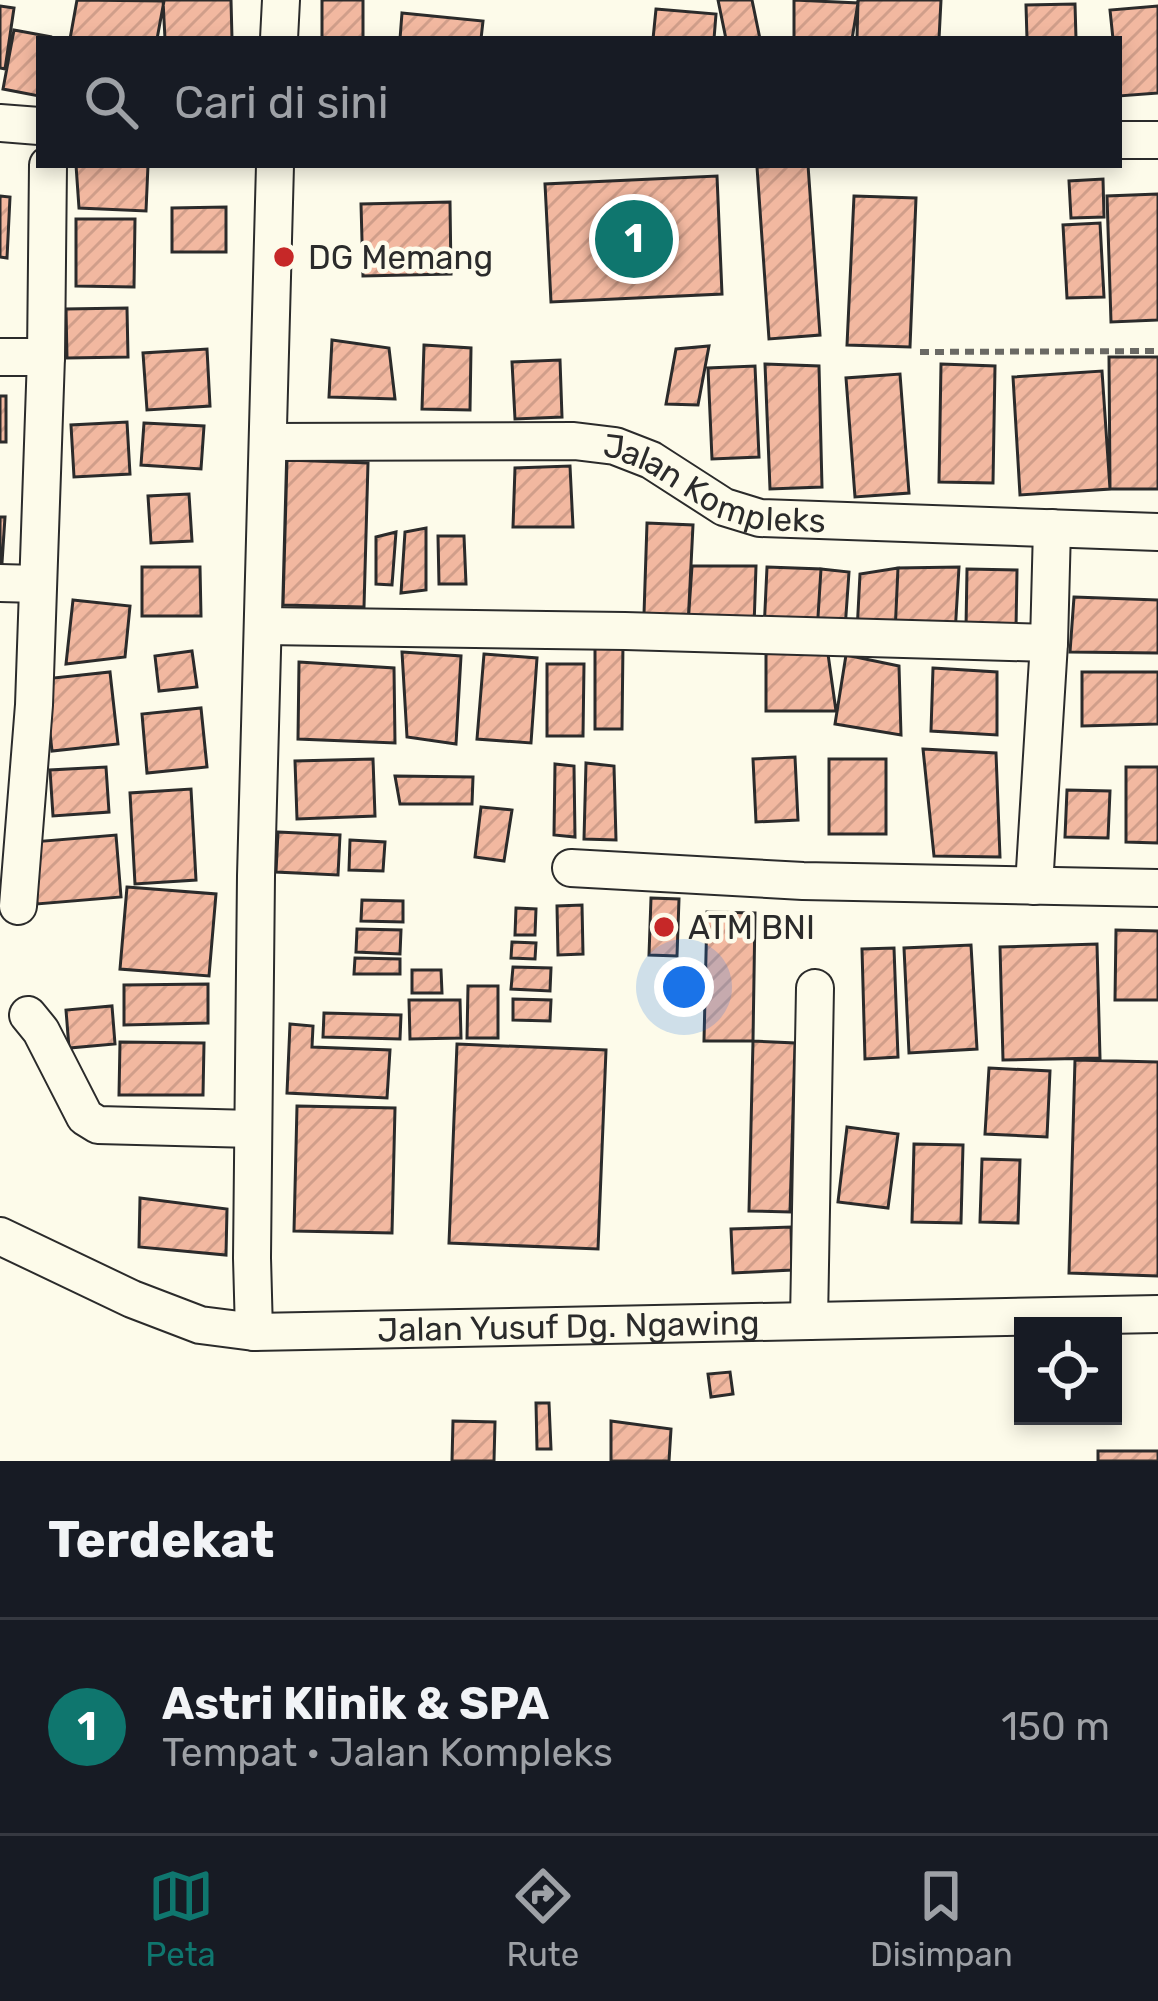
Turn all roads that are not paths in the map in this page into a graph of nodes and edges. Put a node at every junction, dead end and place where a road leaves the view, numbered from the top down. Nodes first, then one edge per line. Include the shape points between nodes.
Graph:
1 (280, 0) edge
2 (279, 36) edge
3 (0, 123) edge
4 (36, 126) edge
5 (1122, 140) edge
6 (1158, 140) edge
7 (48, 168) edge
8 (274, 168) edge
9 (0, 357) edge
10 (46, 357) junction
11 (268, 442) junction
12 (1052, 528) junction
13 (1158, 532) edge
14 (0, 583) edge
15 (37, 584) junction
16 (264, 626) junction
17 (1049, 643) junction
18 (571, 868) dead end
19 (1034, 886) junction
20 (1158, 888) edge
21 (18, 906) dead end
22 (814, 988) dead end
23 (28, 1015) dead end
24 (253, 1130) junction
25 (0, 1236) edge
26 (1157, 1315) edge
27 (809, 1321) junction
28 (254, 1332) junction

1 - 2 street
3 - 4 street
5 - 6 street
7 - 10 street
8 - 11 street
9 - 10 street
10 - 15 street
11 - 12 street, Jalan Kompleks via 574,441 651,460 724,507 760,518
11 - 16 street
12 - 13 street, Jalan Kompleks
12 - 17 street
14 - 15 street
15 - 21 street
16 - 17 street
16 - 24 street
17 - 19 street
18 - 19 street
19 - 20 street
22 - 27 street
23 - 24 street via 85,1117 98,1125
24 - 28 street
25 - 28 street, Jalan Yusuf Dg. Ngawing via 132,1299 200,1324
26 - 27 street, Jalan Yusuf Dg. Ngawing
27 - 28 street, Jalan Yusuf Dg. Ngawing

